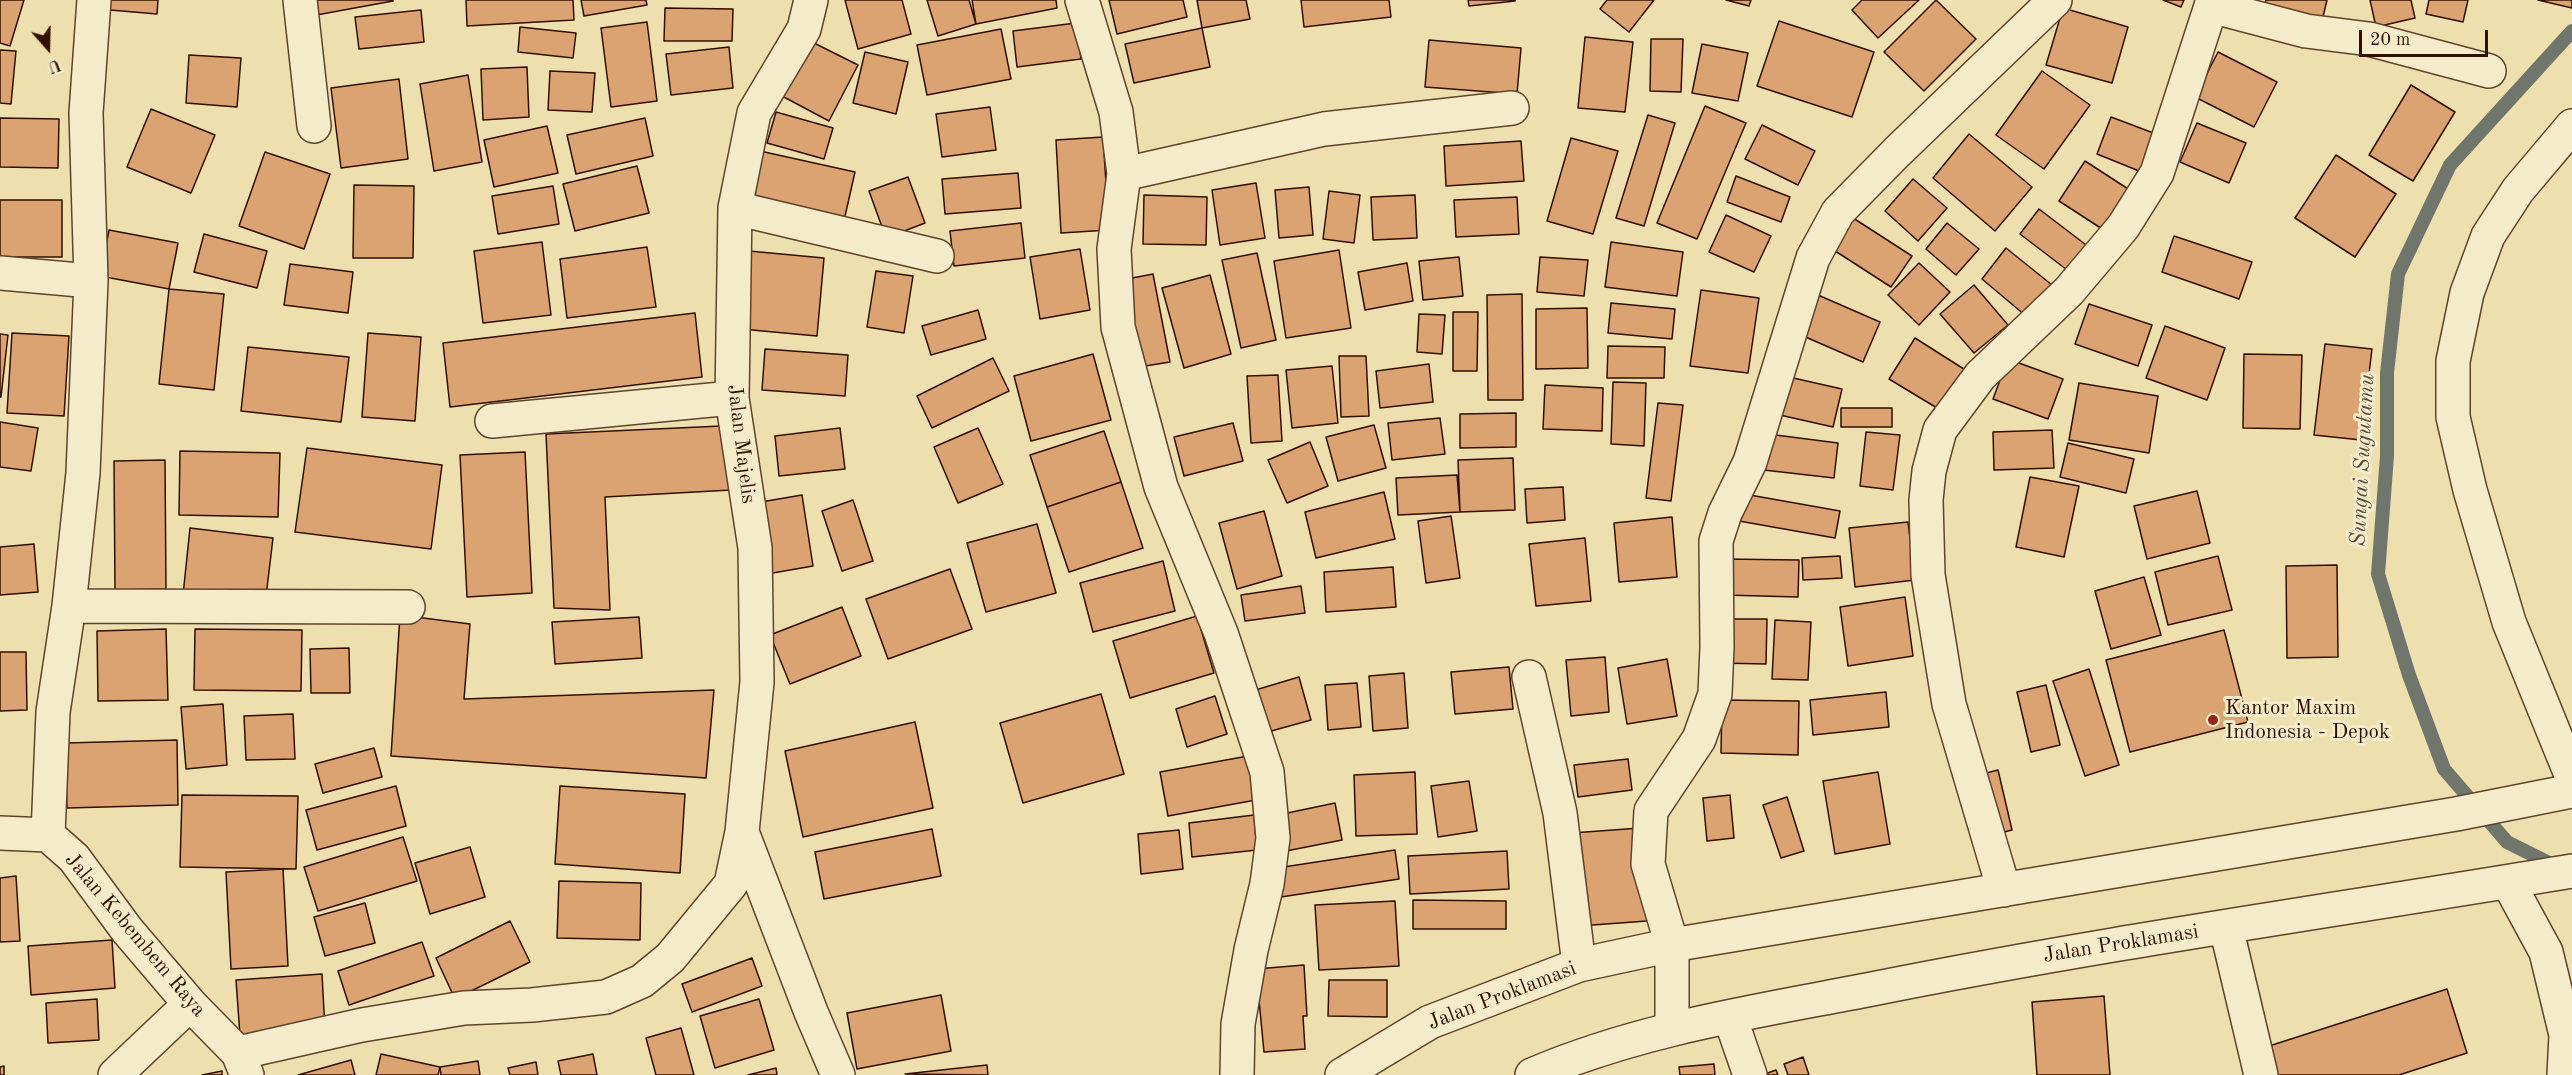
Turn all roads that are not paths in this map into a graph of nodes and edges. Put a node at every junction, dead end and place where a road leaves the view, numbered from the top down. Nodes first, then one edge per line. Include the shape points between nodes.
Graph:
1 (94, 0) edge
2 (300, 0) edge
3 (811, 0) edge
4 (1082, 0) edge
5 (2055, 0) edge
6 (2213, 3) edge
7 (2489, 70) dead end
8 (1512, 108) dead end
9 (314, 126) dead end
10 (2572, 126) edge
11 (1124, 174) junction
12 (735, 208) junction
13 (937, 256) dead end
14 (0, 273) edge
15 (91, 281) junction
16 (732, 398) junction
17 (492, 421) dead end
18 (69, 606) junction
19 (408, 607) dead end
20 (1529, 677) dead end
21 (2572, 777) edge
22 (2558, 794) edge
23 (742, 832) junction
24 (0, 833) edge
25 (48, 835) junction
26 (2572, 872) edge
27 (2516, 881) junction
28 (2004, 890) junction
29 (2226, 927) junction
30 (1672, 945) junction
31 (1579, 965) junction
32 (190, 1004) junction
33 (1730, 1017) junction
34 (1672, 1028) junction
35 (243, 1064) edge
36 (115, 1075) edge
37 (838, 1075) edge
38 (1237, 1075) edge
39 (1342, 1075) edge
40 (1532, 1075) edge
41 (1750, 1075) edge
42 (2261, 1075) edge
43 (2564, 1075) edge

1 - 15 street via 86,113
2 - 9 street
3 - 12 street, Jalan Majelis via 804,29 754,113
4 - 11 street via 1116,112
5 - 30 street via 1838,213 1814,258 1750,462 1716,541 1715,694 1699,739 1651,811 1648,864
6 - 7 street via 2306,31 2369,39
6 - 28 street via 2157,173 2123,227 2069,291 1980,376 1940,430 1929,471 1928,575 1949,704
8 - 11 street via 1323,129
10 - 21 street via 2518,190 2488,236 2467,293 2453,361 2453,417 2470,490 2509,622
11 - 38 street via 1114,249 1118,327 1161,487 1221,633 1267,772 1273,838 1238,1024
12 - 13 street
12 - 16 street, Jalan Majelis
14 - 15 street
15 - 18 street via 83,473
16 - 17 street
16 - 23 street, Jalan Majelis via 755,548 757,604 757,682
18 - 19 street
18 - 25 street via 53,712
20 - 31 street via 1560,813
22 - 28 street, Jalan Proklamasi
23 - 35 street, Jalan Majelis via 730,884 670,958 642,981 606,997 464,1008 362,1024
23 - 37 street
24 - 25 street, Jalan Kebembem Raya
25 - 32 street, Jalan Kebembem Raya via 74,858 127,930
26 - 27 street, Jalan Proklamasi
27 - 29 street, Jalan Proklamasi
27 - 43 street via 2546,952 2566,1035
28 - 30 street, Jalan Proklamasi
29 - 33 street, Jalan Proklamasi via 1984,966
29 - 42 street
30 - 31 street, Jalan Proklamasi
30 - 34 street
31 - 39 street, Jalan Proklamasi via 1430,1022
32 - 35 street, Jalan Kebembem Raya
32 - 36 street
33 - 34 street, Jalan Proklamasi
33 - 41 street
34 - 40 street, Jalan Proklamasi via 1580,1055

